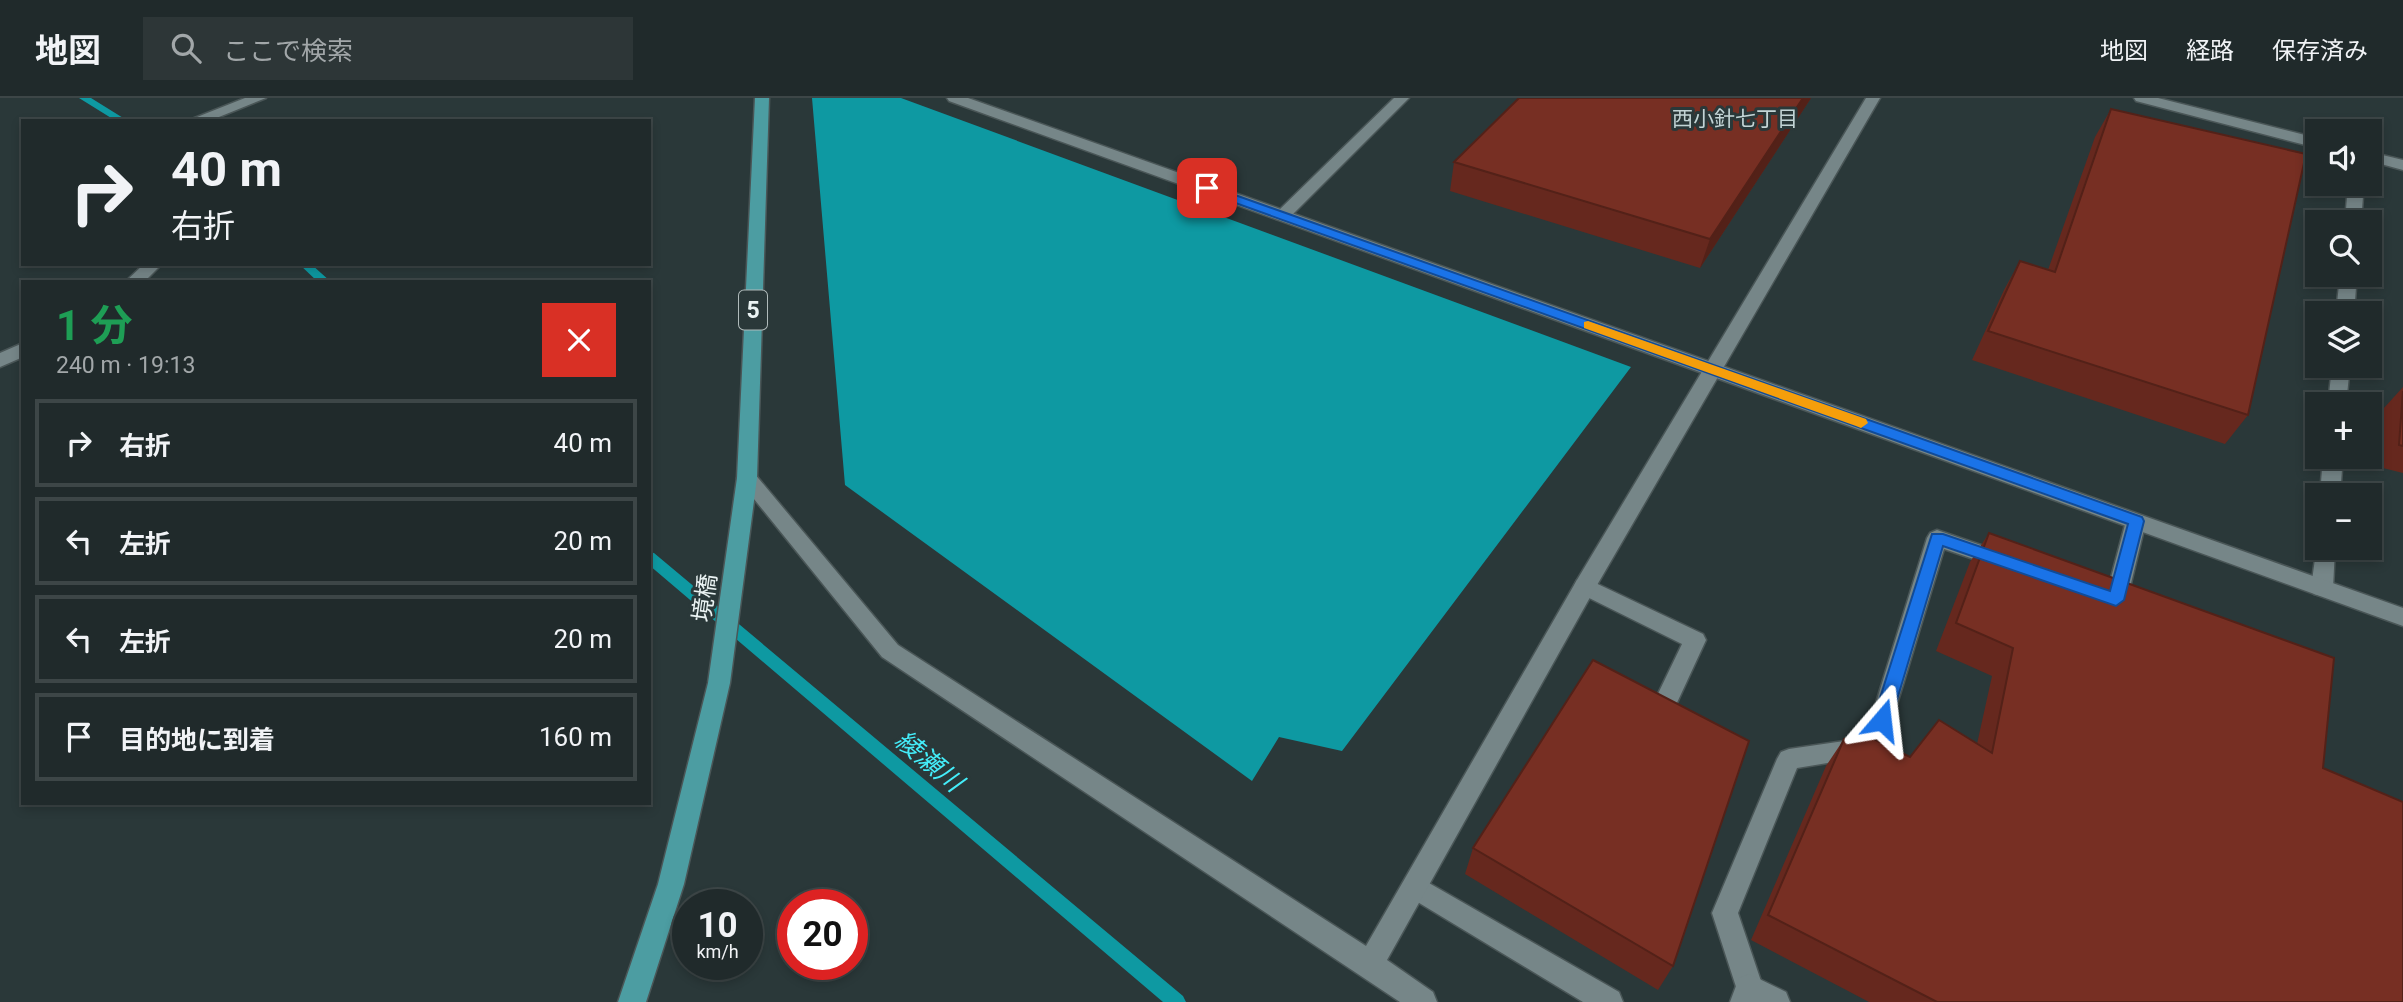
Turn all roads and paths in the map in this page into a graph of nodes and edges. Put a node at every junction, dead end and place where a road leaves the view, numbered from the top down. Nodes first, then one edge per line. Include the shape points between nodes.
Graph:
1 (259, 98) edge
2 (762, 98) edge
3 (954, 98) edge
4 (1402, 98) edge
5 (1873, 98) edge
6 (2141, 98) edge
7 (200, 119) edge
8 (2305, 140) edge
9 (2382, 160) edge
10 (2403, 165) edge
11 (1282, 216) junction
12 (152, 266) edge
13 (135, 280) edge
14 (21, 350) edge
15 (0, 361) edge
16 (1712, 370) junction
17 (747, 478) junction
18 (2136, 521) junction
19 (2324, 560) edge
20 (2026, 569) edge
21 (1585, 586) junction
22 (2322, 588) junction
23 (2090, 591) edge
24 (2116, 600) junction
25 (2142, 609) edge
26 (2403, 617) edge
27 (1667, 700) edge
28 (1415, 887) junction
29 (1370, 964) junction
30 (1746, 995) edge
31 (632, 1002) edge
32 (1423, 1002) edge
33 (1609, 1002) edge
34 (1776, 1002) edge

1 - 7 street
2 - 17 main road, 5
3 - 11 street
4 - 11 street
5 - 16 street
6 - 8 street
9 - 10 street
11 - 16 street
12 - 13 street
14 - 15 street
16 - 18 street
16 - 21 street
17 - 29 street via 890,651
17 - 31 main road, 境橋 / 5 via 719,683 671,884
18 - 22 street
18 - 24 street
19 - 22 street
20 - 30 street via 1937,538 1874,747 1789,759 1725,913
21 - 27 street via 1695,640
21 - 28 street
22 - 26 street
23 - 24 street
24 - 25 street
28 - 29 street
28 - 33 street
29 - 32 street
30 - 34 street

